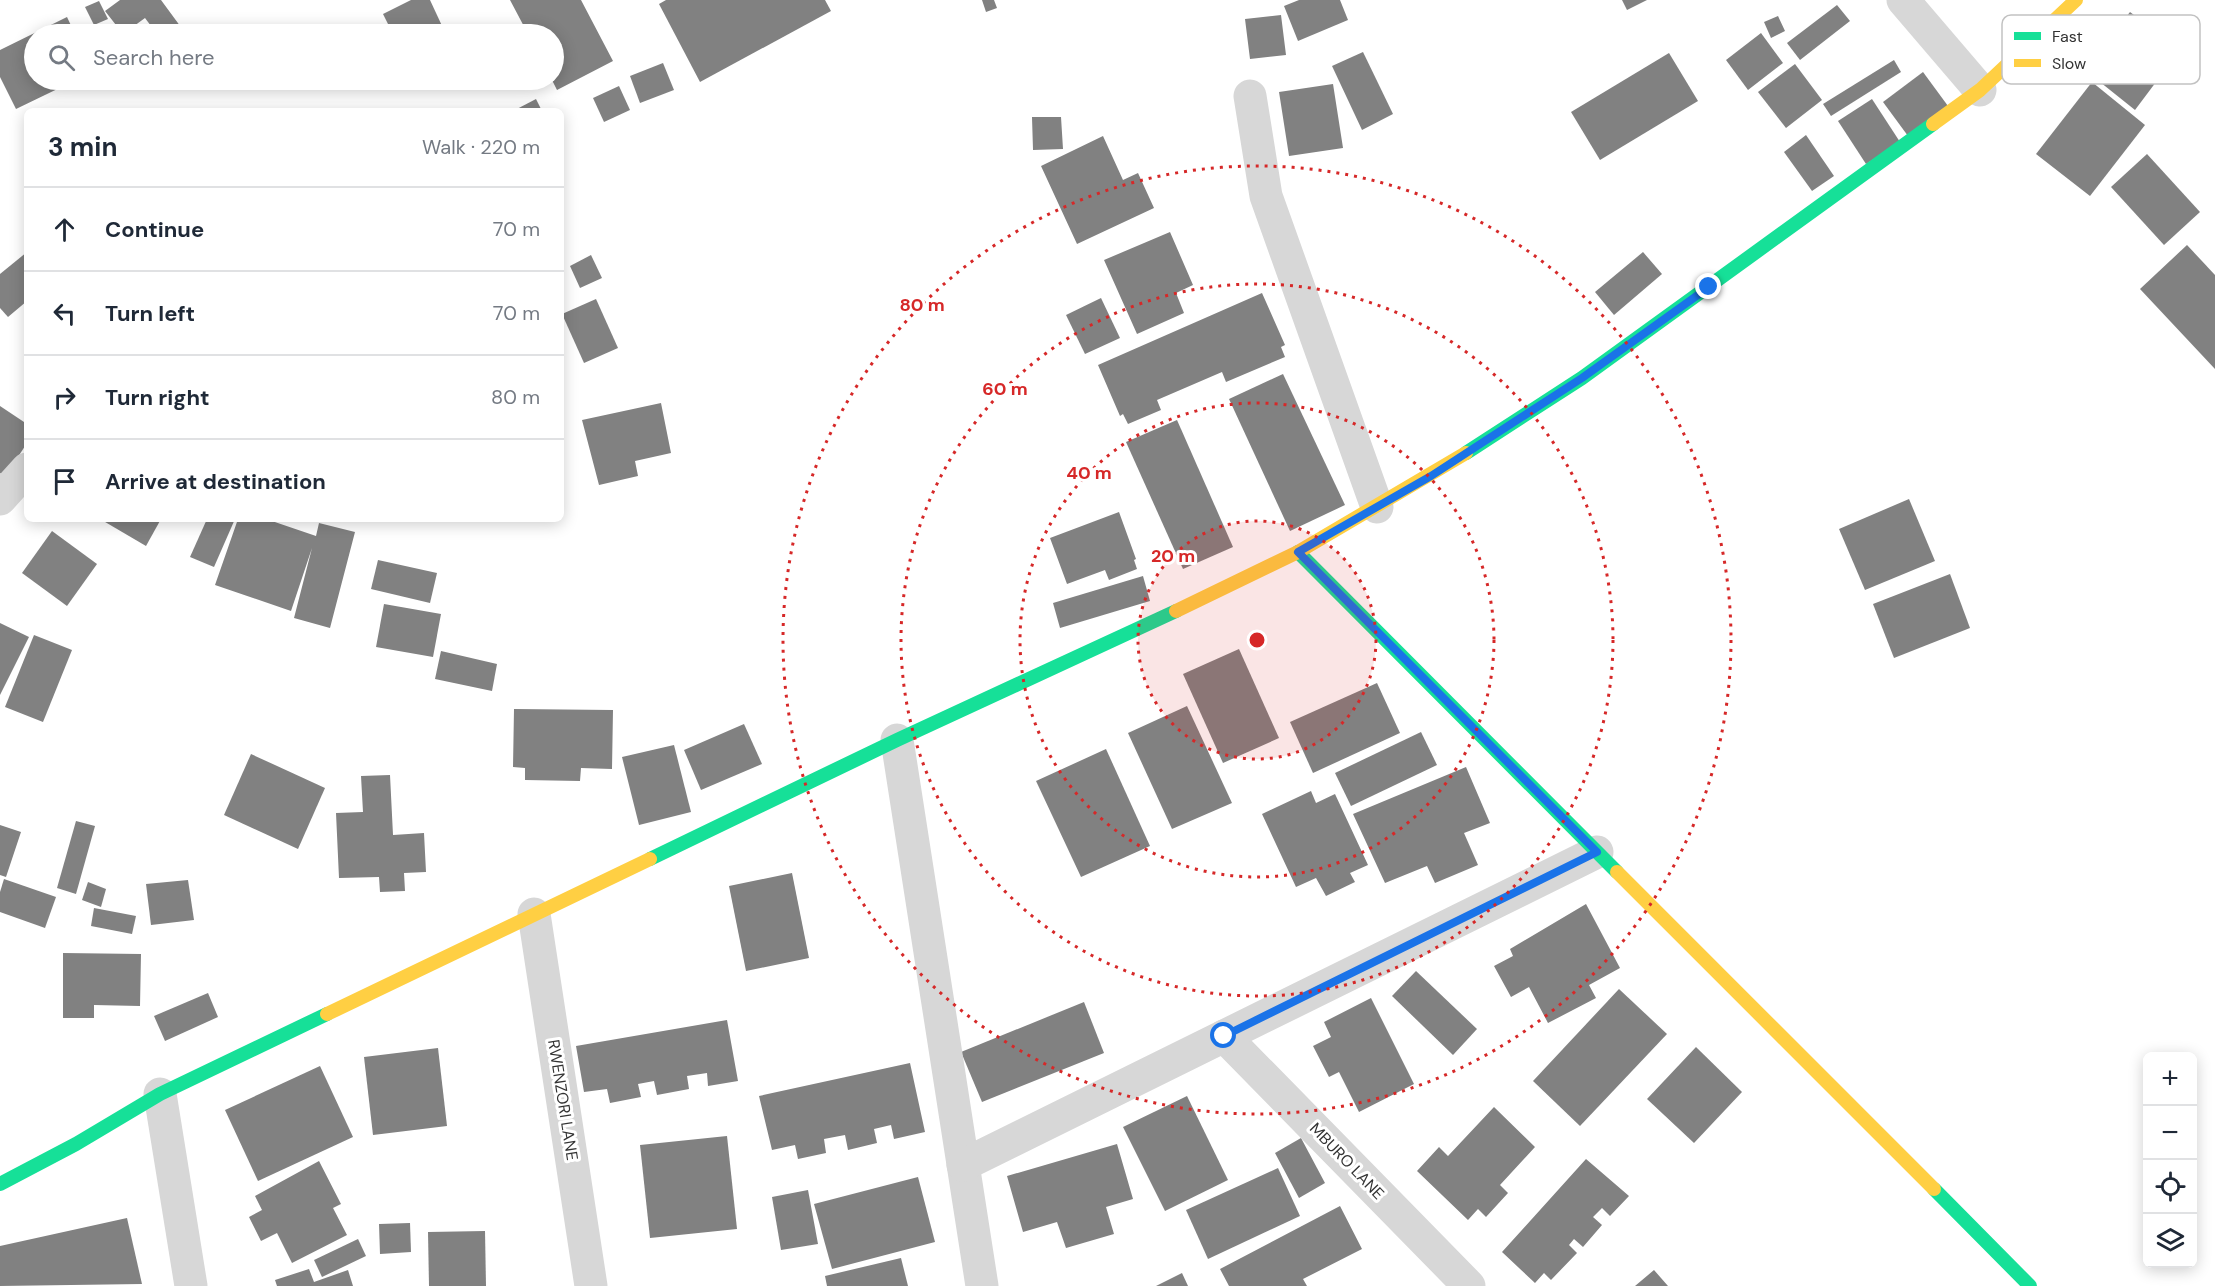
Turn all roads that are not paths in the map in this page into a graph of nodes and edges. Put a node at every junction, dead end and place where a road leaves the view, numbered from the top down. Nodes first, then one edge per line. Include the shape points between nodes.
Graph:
1 (1903, 0) edge
2 (2076, 0) edge
3 (2060, 15) edge
4 (2002, 69) edge
5 (1980, 90) junction
6 (1250, 96) dead end
7 (24, 472) edge
8 (0, 499) edge
9 (1377, 507) junction
10 (1298, 552) junction
11 (897, 740) junction
12 (1597, 852) junction
13 (534, 914) junction
14 (1224, 1036) junction
15 (160, 1094) junction
16 (963, 1165) junction
17 (0, 1184) edge
18 (191, 1286) edge
19 (591, 1286) edge
20 (982, 1286) edge
21 (1469, 1286) edge
22 (2030, 1286) edge

1 - 5 street
2 - 3 street
4 - 5 street
5 - 9 street via 1582,378
6 - 9 street via 1266,196
7 - 8 street
9 - 10 street
10 - 11 street
10 - 12 street
11 - 13 street
11 - 16 street
12 - 14 street
12 - 22 street
13 - 15 street
13 - 19 street, RWENZORI LANE
14 - 16 street
14 - 21 street, MBURO LANE
15 - 17 street
15 - 18 street
16 - 20 street

